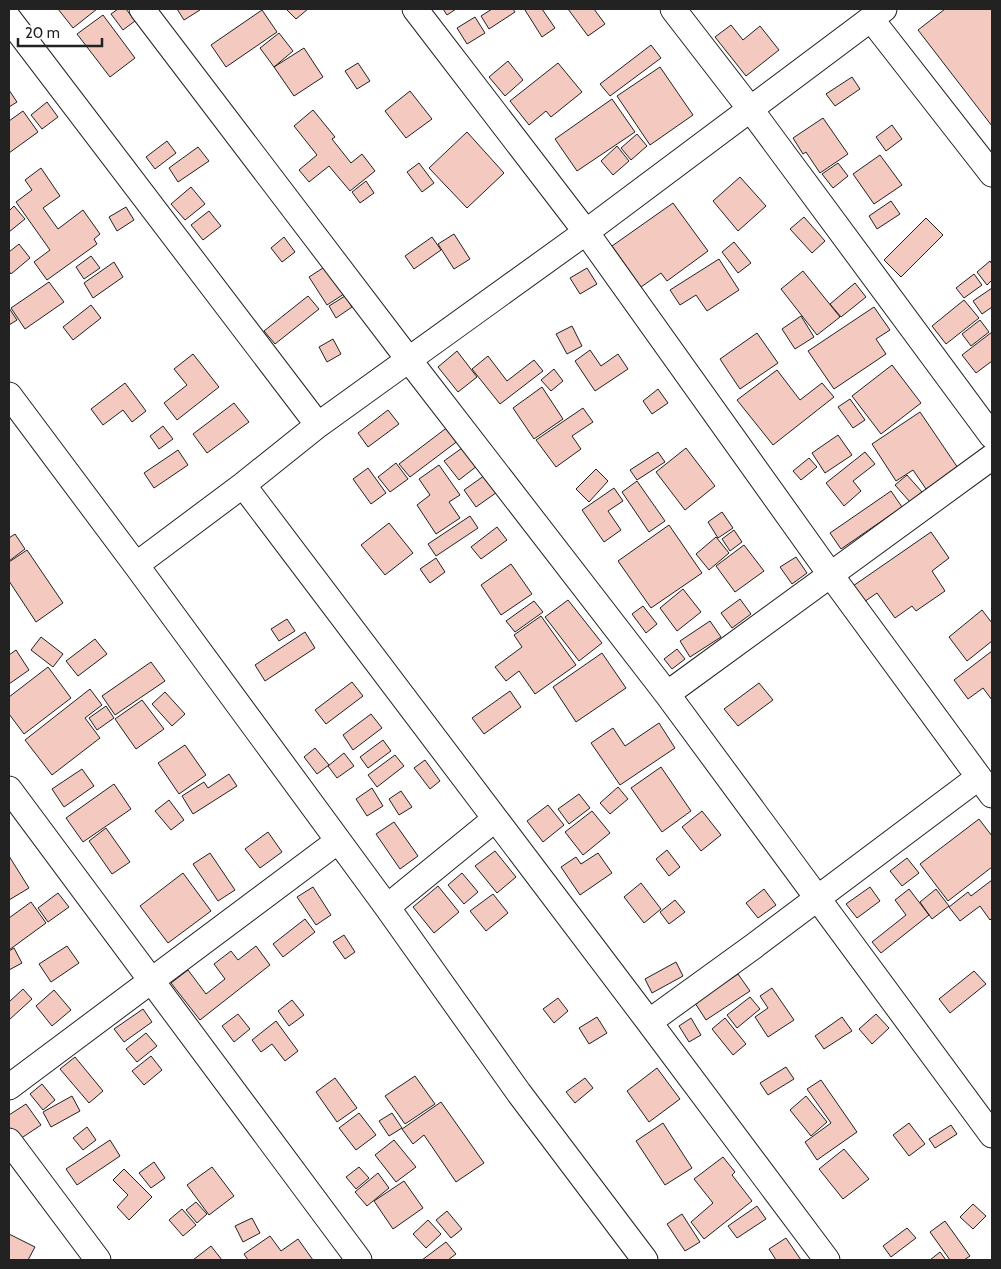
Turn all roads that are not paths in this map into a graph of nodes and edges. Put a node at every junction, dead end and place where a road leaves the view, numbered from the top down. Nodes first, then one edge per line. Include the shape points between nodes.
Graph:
1 (142, 9) edge
2 (415, 9) edge
3 (673, 9) edge
4 (878, 14) edge
5 (9, 19) edge
6 (751, 110) junction
7 (992, 174) edge
8 (586, 232) junction
9 (409, 360) junction
10 (9, 395) edge
11 (318, 425) junction
12 (992, 436) edge
13 (992, 458) edge
14 (243, 485) junction
15 (136, 565) junction
16 (830, 574) junction
17 (666, 694) junction
18 (985, 786) edge
19 (9, 789) edge
20 (495, 820) junction
21 (338, 841) junction
22 (817, 899) junction
23 (387, 907) junction
24 (152, 980) junction
25 (649, 1022) junction
26 (9, 1086) edge
27 (992, 1134) edge
28 (9, 1141) edge
29 (98, 1260) edge
30 (359, 1260) edge
31 (645, 1260) edge
32 (827, 1260) edge

1 - 9 street
2 - 8 street
3 - 6 street
4 - 6 street
4 - 7 street
5 - 11 street
6 - 8 street
6 - 12 street
8 - 9 street
8 - 16 street
9 - 11 street
9 - 17 street
10 - 15 street
11 - 14 street
13 - 16 street
14 - 15 street
14 - 20 street
15 - 21 street
16 - 17 street
16 - 18 street
17 - 22 street
18 - 22 street
19 - 24 street
20 - 23 street
20 - 25 street
21 - 23 street
21 - 24 street
22 - 25 street
22 - 27 street
23 - 31 street via 519,1093
24 - 26 street
24 - 30 street
25 - 32 street
28 - 29 street

